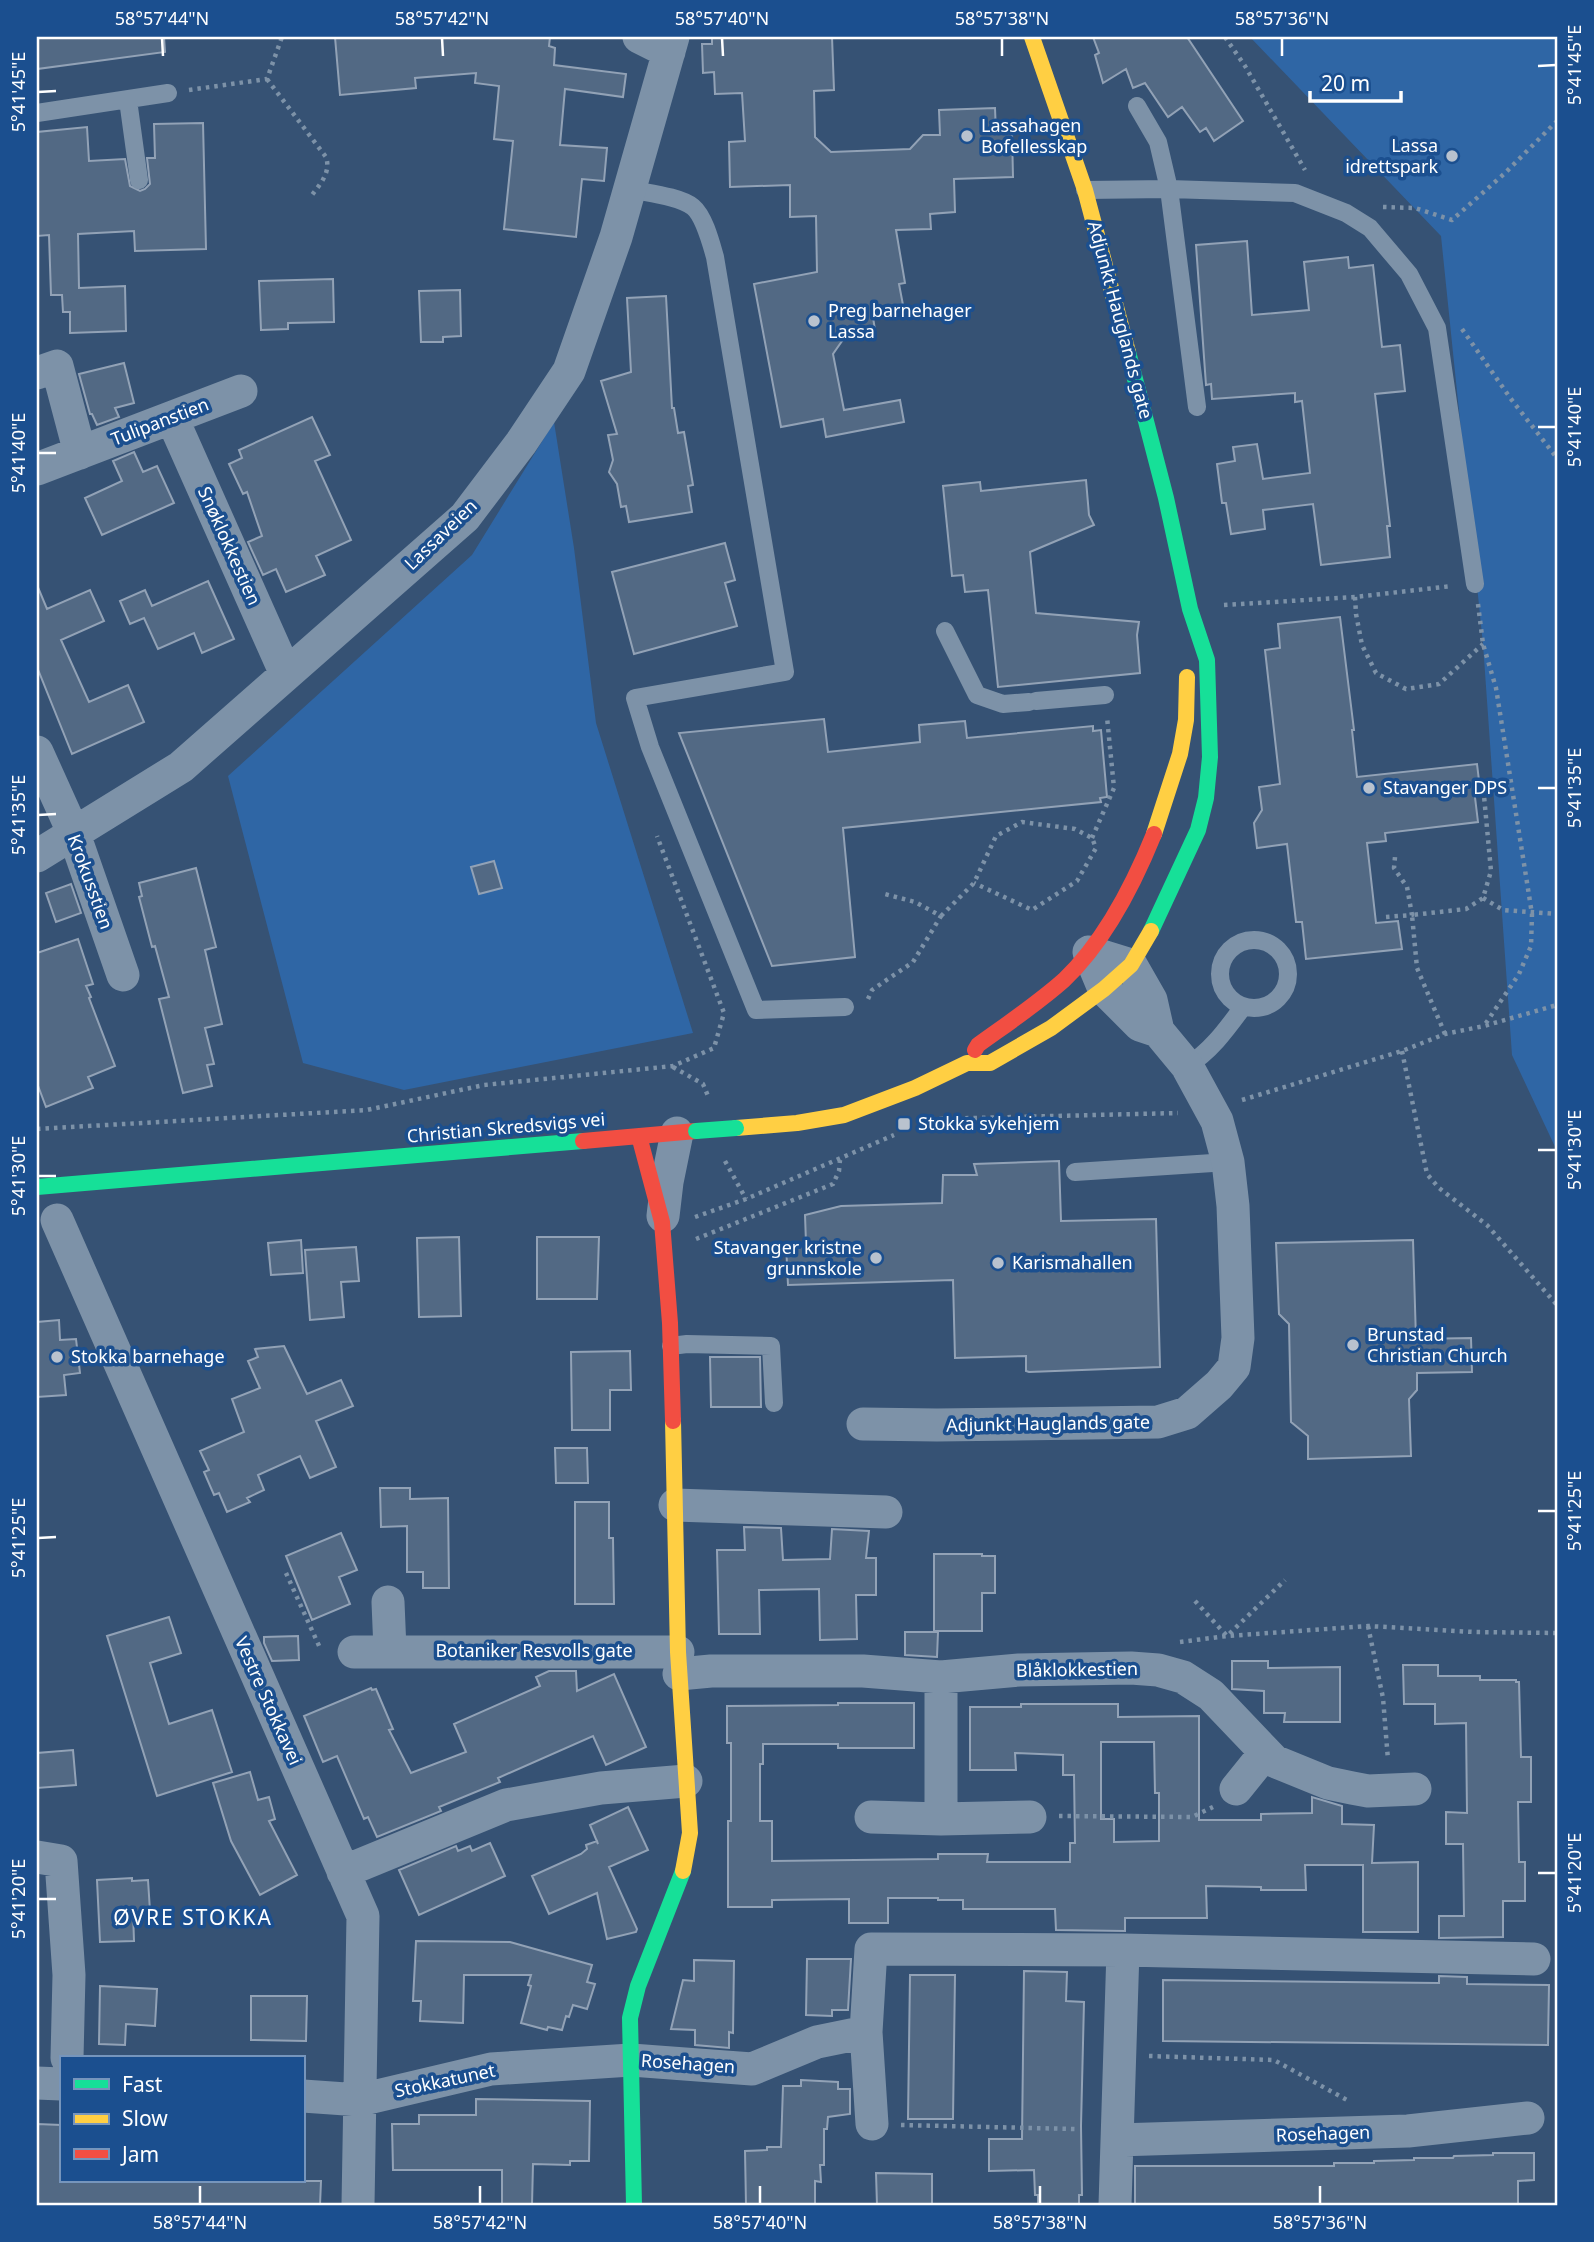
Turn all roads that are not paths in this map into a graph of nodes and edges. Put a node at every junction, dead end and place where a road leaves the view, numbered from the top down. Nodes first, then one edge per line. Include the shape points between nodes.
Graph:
1 (639, 37) edge
2 (1032, 37) edge
3 (671, 45) edge
4 (167, 93) road end
5 (128, 100) junction
6 (1137, 106) dead end
7 (37, 113) edge
8 (139, 180) dead end
9 (629, 189) junction
10 (1169, 189) junction
11 (1085, 190) junction
12 (37, 373) edge
13 (241, 391) dead end
14 (1197, 407) dead end
15 (172, 418) junction
16 (80, 453) junction
17 (37, 470) edge
18 (1475, 584) road end
19 (1190, 609) junction
20 (945, 631) dead end
21 (286, 674) junction
22 (1105, 695) road end
23 (37, 752) edge
24 (74, 834) junction
25 (37, 856) edge
26 (1089, 952) junction
27 (1131, 965) junction
28 (123, 975) dead end
29 (1104, 989) junction
30 (845, 1007) road end
31 (1242, 1007) dead end
32 (1158, 1031) junction
33 (967, 1063) junction
34 (1187, 1066) junction
35 (687, 1132) junction
36 (639, 1136) junction
37 (1228, 1162) junction
38 (1075, 1172) dead end
39 (37, 1187) edge
40 (57, 1220) dead end
41 (678, 1220) junction
42 (671, 1346) junction
43 (774, 1403) dead end
44 (863, 1424) dead end
45 (675, 1505) junction
46 (886, 1512) dead end
47 (388, 1602) dead end
48 (390, 1650) junction
49 (354, 1652) dead end
50 (679, 1663) junction
51 (941, 1677) junction
52 (1265, 1754) junction
53 (686, 1781) junction
54 (1236, 1789) road end
55 (1399, 1790) road end
56 (871, 1817) dead end
57 (1030, 1817) road end
58 (941, 1819) junction
59 (37, 1857) edge
60 (343, 1872) junction
61 (1124, 1950) junction
62 (1534, 1958) dead end
63 (866, 2032) junction
64 (67, 2056) edge
65 (631, 2060) junction
66 (37, 2083) edge
67 (60, 2084) edge
68 (304, 2096) edge
69 (360, 2100) junction
70 (1528, 2118) dead end
71 (872, 2124) road end
72 (1117, 2140) junction
73 (358, 2205) edge
74 (634, 2205) edge
75 (1115, 2205) edge

1 - 3 street
2 - 11 main road, Adjunkt Hauglands gate
3 - 9 street, Lassaveien
4 - 5 lane
5 - 7 lane
5 - 8 lane
6 - 10 lane via 1158,142
9 - 21 street, Lassaveien via 569,371 521,443 465,517
9 - 30 lane via 693,207 711,244 785,672 635,698 649,747 756,1010
10 - 11 lane
10 - 14 lane
10 - 18 lane via 1302,195 1370,228 1409,274 1437,328
11 - 19 main road, Adjunkt Hauglands gate via 1166,498
12 - 16 street via 57,366
13 - 15 street, Tulipanstien
15 - 16 street, Tulipanstien
15 - 21 street, Snøklokkestien
16 - 17 street, Tulipanstien
19 - 26 main road, Adjunkt Hauglands gate via 1185,726 1175,768 1137,871
19 - 27 main road, Adjunkt Hauglands gate via 1207,660 1211,735 1206,798 1198,830 1159,918
20 - 22 lane via 977,695 1003,704
21 - 24 street, Lassaveien via 181,767
23 - 24 street, Krokusstien
24 - 25 street, Lassaveien
24 - 28 street, Krokusstien
26 - 27 street
26 - 29 street, Adjunkt Hauglands gate
26 - 33 main road, Christian Skredsvigs vei via 1053,989 978,1045
27 - 29 main road, Adjunkt Hauglands gate
27 - 32 street, Adjunkt Hauglands gate via 1151,1000
29 - 32 street, Adjunkt Hauglands gate via 1140,1025
29 - 33 main road, Christian Skredsvigs vei via 1051,1028 990,1063
31 - 34 lane via 1220,1038
32 - 34 street, Adjunkt Hauglands gate
33 - 35 main road, Christian Skredsvigs vei, bridge via 844,1115
34 - 37 street, Adjunkt Hauglands gate via 1217,1121
35 - 36 main road, Christian Skredsvigs vei
35 - 41 street via 667,1182
36 - 39 main road, Christian Skredsvigs vei
36 - 41 main road
37 - 38 lane
37 - 44 street, Adjunkt Hauglands gate via 1238,1338 1234,1367 1187,1413 1158,1422
40 - 60 street, Vestre Stokkavei
41 - 42 main road
42 - 43 lane via 771,1346
42 - 45 main road
45 - 46 street
45 - 50 main road
47 - 48 street
48 - 49 street, Botaniker Resvolls gate
48 - 50 street, Botaniker Resvolls gate
50 - 51 street, Blåklokkestien via 711,1671 863,1671
50 - 53 main road
51 - 52 street, Blåklokkestien via 1019,1670 1158,1670 1183,1677 1211,1695
51 - 58 street
52 - 54 street
52 - 55 street, Blåklokkestien via 1328,1783 1368,1791
53 - 60 street via 601,1788 506,1805
53 - 65 main road via 690,1833 685,1866 638,1986 630,2018
56 - 58 street
57 - 58 street
59 - 64 street via 61,1861 69,1975
60 - 69 street, Vestre Stokkavei via 363,1916
61 - 62 street
61 - 63 street via 871,1949
61 - 72 street
63 - 65 street, Rosehagen via 817,2042 752,2069
63 - 71 street
65 - 69 street, Stokkatunet via 491,2069
65 - 74 main road
66 - 67 street
68 - 69 street, Stokkatunet
69 - 73 street, Vestre Stokkavei
70 - 72 street, Rosehagen via 1408,2131
72 - 75 street

